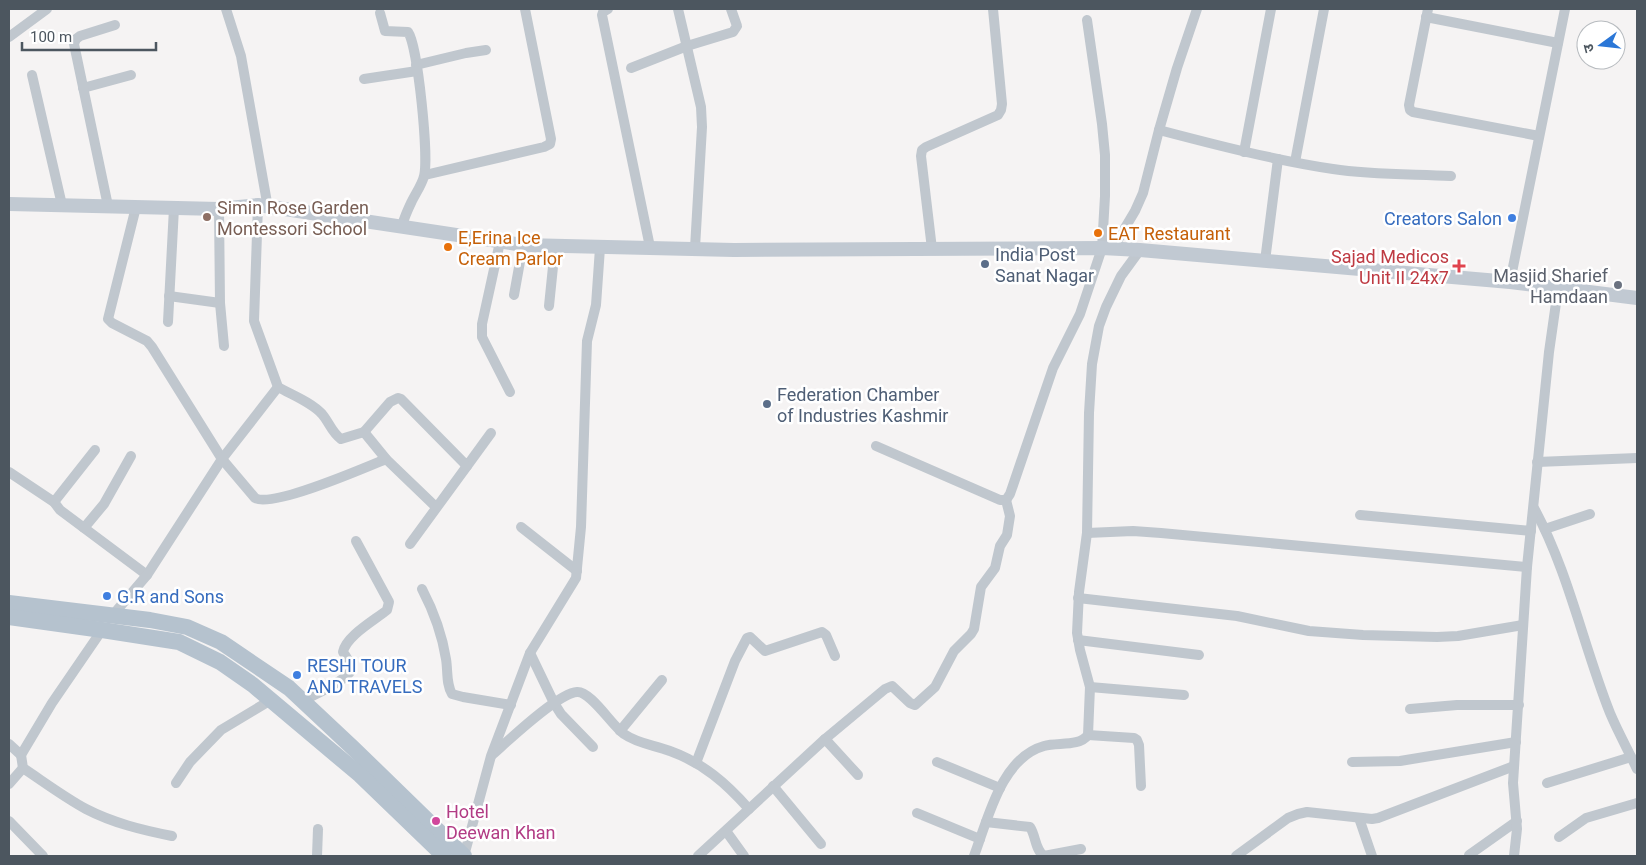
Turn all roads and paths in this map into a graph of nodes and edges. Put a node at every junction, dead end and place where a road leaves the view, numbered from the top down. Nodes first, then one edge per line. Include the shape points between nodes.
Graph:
1 (47, 9) edge
2 (226, 9) edge
3 (525, 9) edge
4 (608, 9) edge
5 (678, 9) edge
6 (731, 9) edge
7 (993, 9) edge
8 (1197, 9) edge
9 (1271, 9) edge
10 (1324, 9) edge
11 (1565, 9) edge
12 (380, 13) dead end
13 (1427, 13) edge
14 (1087, 20) dead end
15 (115, 25) dead end
16 (9, 37) edge
17 (1558, 42) junction
18 (688, 46) junction
19 (486, 50) dead end
20 (417, 68) junction
21 (631, 68) dead end
22 (32, 75) dead end
23 (131, 75) dead end
24 (364, 79) dead end
25 (84, 88) junction
26 (1159, 130) junction
27 (1539, 136) junction
28 (1244, 152) junction
29 (1278, 159) junction
30 (1295, 162) junction
31 (425, 175) junction
32 (1451, 176) dead end
33 (9, 204) edge
34 (62, 206) junction
35 (108, 206) junction
36 (263, 206) junction
37 (136, 207) junction
38 (174, 208) junction
39 (219, 209) junction
40 (401, 228) junction
41 (500, 242) junction
42 (523, 245) junction
43 (555, 247) junction
44 (650, 247) junction
45 (600, 248) junction
46 (695, 248) junction
47 (932, 248) junction
48 (1107, 248) junction
49 (1140, 250) junction
50 (1265, 261) junction
51 (1510, 282) junction
52 (1558, 289) junction
53 (514, 295) dead end
54 (169, 296) junction
55 (1637, 298) edge
56 (220, 303) junction
57 (549, 306) dead end
58 (168, 322) dead end
59 (224, 346) dead end
60 (278, 387) junction
61 (510, 392) dead end
62 (364, 432) junction
63 (491, 433) dead end
64 (876, 446) dead end
65 (95, 450) dead end
66 (131, 456) dead end
67 (1637, 458) edge
68 (222, 459) junction
69 (386, 459) junction
70 (1537, 462) junction
71 (466, 466) junction
72 (9, 472) edge
73 (1006, 500) junction
74 (54, 502) junction
75 (436, 507) junction
76 (1534, 508) junction
77 (1590, 514) dead end
78 (1360, 515) dead end
79 (521, 527) dead end
80 (84, 528) junction
81 (1545, 529) junction
82 (1531, 531) junction
83 (1087, 533) junction
84 (356, 541) dead end
85 (410, 544) dead end
86 (1527, 567) junction
87 (577, 571) junction
88 (147, 575) junction
89 (422, 589) dead end
90 (1078, 598) junction
91 (9, 602) edge
92 (112, 616) junction
93 (9, 617) edge
94 (1523, 625) junction
95 (102, 630) junction
96 (1078, 640) junction
97 (530, 653) junction
98 (1199, 655) dead end
99 (834, 656) dead end
100 (662, 680) dead end
101 (1090, 687) junction
102 (1184, 695) dead end
103 (271, 700) junction
104 (302, 700) junction
105 (554, 703) junction
106 (510, 705) junction
107 (1519, 706) junction
108 (1410, 709) dead end
109 (620, 731) junction
110 (1088, 735) junction
111 (825, 739) junction
112 (1516, 742) junction
113 (9, 744) edge
114 (593, 747) dead end
115 (21, 755) junction
116 (491, 756) junction
117 (1631, 757) junction
118 (937, 762) dead end
119 (1352, 762) dead end
120 (696, 763) junction
121 (1514, 766) junction
122 (23, 768) junction
123 (1637, 768) edge
124 (858, 775) dead end
125 (1547, 783) dead end
126 (9, 784) edge
127 (176, 784) dead end
128 (773, 786) junction
129 (1141, 786) dead end
130 (1000, 788) junction
131 (1637, 803) edge
132 (749, 809) junction
133 (917, 813) dead end
134 (1359, 818) junction
135 (9, 821) edge
136 (1517, 821) junction
137 (986, 822) junction
138 (318, 829) dead end
139 (726, 831) junction
140 (172, 836) dead end
141 (1559, 836) dead end
142 (980, 839) junction
143 (821, 844) dead end
144 (1081, 848) dead end
145 (43, 856) edge
146 (317, 856) edge
147 (444, 856) edge
148 (464, 856) edge
149 (698, 856) edge
150 (744, 856) edge
151 (974, 856) edge
152 (1236, 856) edge
153 (1372, 856) edge
154 (1469, 856) edge
155 (1514, 856) edge

1 - 16 street
2 - 36 street via 241,56
3 - 31 street via 550,144
4 - 44 street via 602,15
5 - 18 street
6 - 18 street via 736,29
7 - 47 street via 1001,110 998,115 922,150
8 - 26 street
9 - 28 street
10 - 30 street
11 - 17 street
12 - 20 street via 385,32 408,32
13 - 17 street
13 - 27 street via 1410,110
14 - 48 street via 1102,124
15 - 25 street via 80,36 75,41
17 - 27 street
18 - 21 street
18 - 46 street via 702,126
19 - 20 street
20 - 24 street
20 - 31 street via 426,148
22 - 34 street
23 - 25 street
25 - 35 street
26 - 28 street
26 - 48 street via 1143,193 1135,211
27 - 51 street
28 - 29 street
29 - 30 street
29 - 50 street
30 - 32 street via 1334,170
31 - 40 street
33 - 34 main road
34 - 35 main road
35 - 37 main road
36 - 39 main road
36 - 40 main road
36 - 60 street via 254,321
37 - 38 main road
37 - 68 street via 108,319 152,347
38 - 39 main road
38 - 54 street
39 - 56 street
40 - 41 main road
41 - 42 main road
41 - 61 street via 482,337
42 - 43 main road
42 - 53 street
43 - 45 main road
43 - 57 street
44 - 45 main road
44 - 46 main road
45 - 87 street via 596,305 586,350
46 - 47 main road
47 - 48 main road
48 - 49 main road
48 - 73 street via 1053,368
49 - 50 main road
49 - 83 street via 1113,291 1095,344
50 - 51 main road
51 - 52 main road
52 - 55 main road
52 - 70 street
54 - 56 street
54 - 58 street
56 - 59 street
60 - 62 street via 316,408 341,439
60 - 68 street
62 - 69 street
62 - 71 street via 390,402 401,399
63 - 71 street
64 - 73 street
65 - 74 street
66 - 80 street via 104,504
67 - 70 street
68 - 69 street via 259,500 274,499 334,480
68 - 88 street
69 - 75 street
70 - 76 street
71 - 75 street
72 - 74 street
73 - 111 street via 1010,516 1008,534 1000,546 995,568 981,587 974,629 954,651 935,687 915,705 892,686 888,687
74 - 80 street
75 - 85 street
76 - 81 street
76 - 82 street
77 - 81 street
78 - 82 street
79 - 87 street
80 - 88 street
81 - 117 street via 1611,714
82 - 86 street
83 - 86 street via 1161,533
83 - 90 street
84 - 104 street via 389,602 388,610 346,644 343,652 351,670 346,678
86 - 94 street
87 - 97 street via 571,589
88 - 92 street
89 - 106 street via 434,612 452,694
90 - 94 street via 1237,616 1309,631 1382,636 1458,636
90 - 96 street
91 - 92 main road
92 - 104 main road via 187,628 221,642
93 - 95 main road
94 - 107 street
95 - 103 main road via 179,642 220,662
95 - 115 street
96 - 98 street
96 - 101 street
97 - 105 street
97 - 106 street
99 - 120 street via 822,632 764,651 750,637 747,638
100 - 109 street
101 - 102 street
101 - 110 street
103 - 127 street via 221,730 190,762
103 - 147 main road via 360,775
104 - 148 main road
105 - 109 street via 580,692
105 - 114 street
105 - 116 street
106 - 116 street
107 - 108 street via 1456,705
107 - 112 street
109 - 120 street via 638,742 655,745
110 - 129 street via 1137,740
110 - 130 street via 1079,742 1053,744 1020,758
111 - 124 street
111 - 128 street
112 - 119 street via 1400,761
112 - 121 street
113 - 115 street
115 - 122 street
116 - 148 street
117 - 123 street
117 - 125 street
118 - 130 street
120 - 132 street via 721,779
121 - 134 street via 1384,816
121 - 136 street via 1513,795
122 - 126 street
122 - 140 street via 102,816 138,830
128 - 132 street
128 - 143 street
130 - 137 street
131 - 141 street via 1586,818
132 - 139 street
133 - 142 street
134 - 152 street via 1307,812 1298,814
134 - 153 street
135 - 145 street
136 - 154 street
136 - 155 street
137 - 142 street
137 - 144 street via 1030,827 1039,852 1044,856
138 - 146 street
139 - 149 street
139 - 150 street
142 - 151 street

